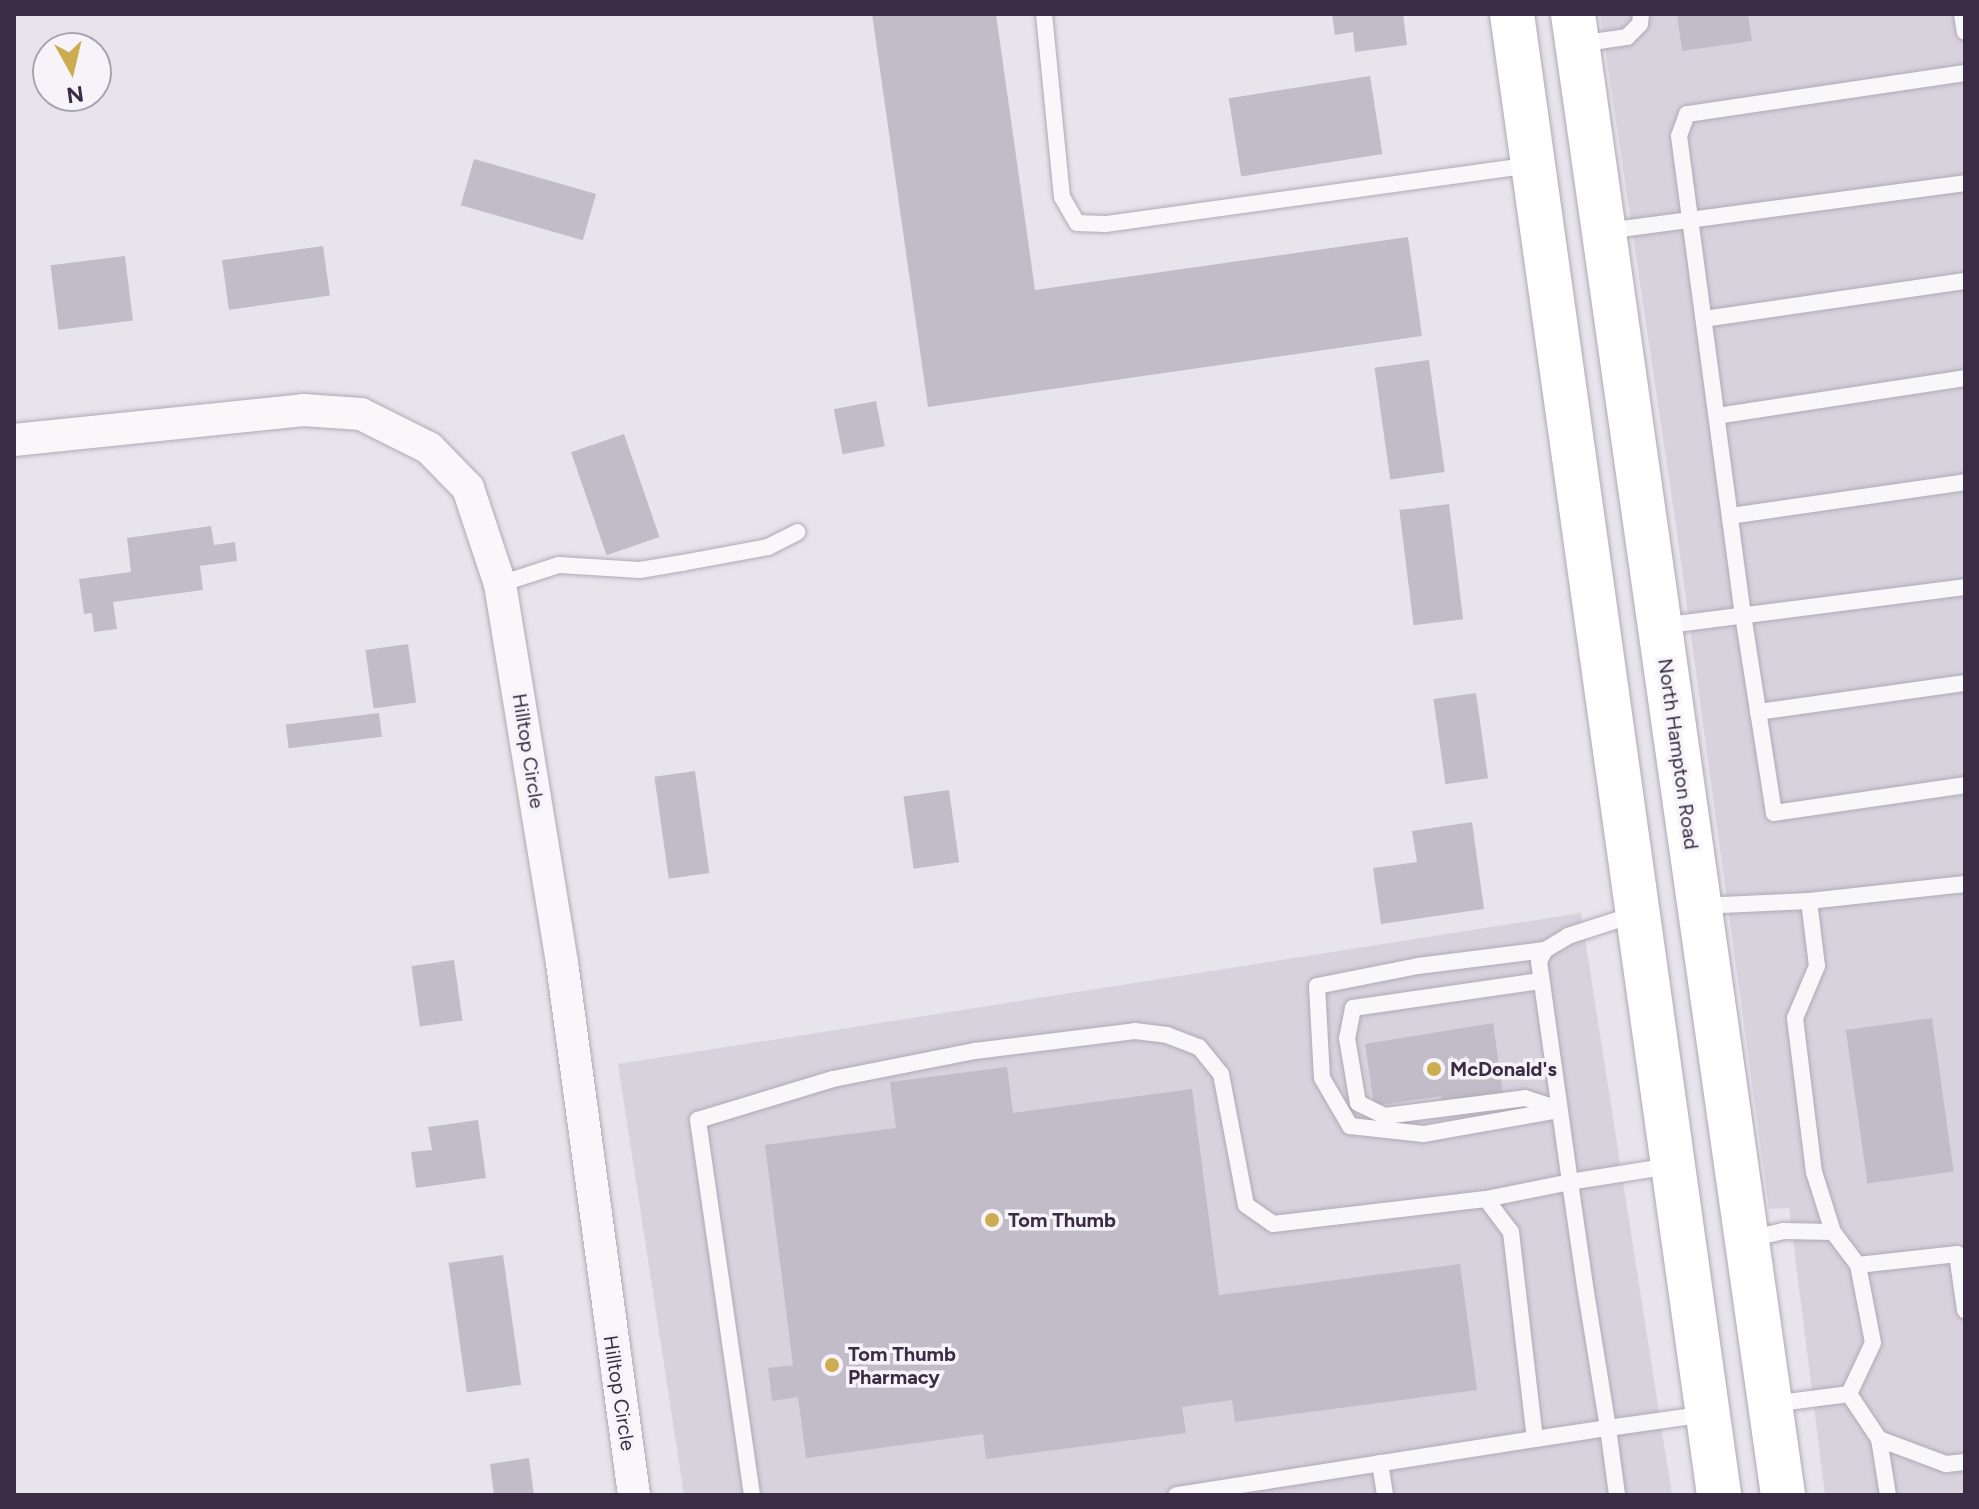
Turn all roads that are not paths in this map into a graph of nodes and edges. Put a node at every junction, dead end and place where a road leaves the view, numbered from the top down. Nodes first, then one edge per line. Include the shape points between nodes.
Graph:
1 (1044, 14) edge
2 (1512, 14) edge
3 (1641, 14) edge
4 (1962, 14) edge
5 (1575, 29) edge
6 (1965, 32) edge
7 (1965, 73) edge
8 (1534, 165) junction
9 (1965, 183) edge
10 (1691, 220) junction
11 (1604, 232) junction
12 (1965, 281) edge
13 (1704, 319) junction
14 (1965, 378) edge
15 (1717, 416) junction
16 (14, 440) edge
17 (1965, 482) edge
18 (1730, 516) junction
19 (797, 532) dead end
20 (500, 584) junction
21 (1965, 587) edge
22 (1743, 615) junction
23 (1660, 626) junction
24 (1965, 683) edge
25 (1758, 712) junction
26 (1965, 785) edge
27 (1965, 884) edge
28 (1809, 901) junction
29 (1700, 906) junction
30 (1638, 913) junction
31 (1545, 950) junction
32 (1540, 981) junction
33 (1559, 1110) junction
34 (1673, 1165) junction
35 (1570, 1182) junction
36 (1486, 1199) junction
37 (1833, 1232) junction
38 (1747, 1239) junction
39 (1858, 1265) junction
40 (1965, 1310) edge
41 (1849, 1394) junction
42 (1770, 1404) junction
43 (1708, 1413) junction
44 (1608, 1428) junction
45 (1535, 1439) junction
46 (1879, 1439) junction
47 (1965, 1462) edge
48 (1380, 1463) junction
49 (1290, 1486) edge
50 (1198, 1493) edge
51 (634, 1495) edge
52 (752, 1495) edge
53 (1176, 1495) edge
54 (1385, 1495) edge
55 (1617, 1495) edge
56 (1719, 1495) edge
57 (1783, 1495) edge
58 (1888, 1495) edge

1 - 8 lane via 1062,197 1077,223 1106,224
2 - 8 main road
3 - 5 lane via 1640,24 1627,37
4 - 6 lane
5 - 11 main road, North Hampton Road
7 - 10 lane via 1687,114 1679,136
8 - 30 main road
9 - 10 lane
10 - 11 lane
10 - 13 lane
11 - 23 main road, North Hampton Road
12 - 13 lane
13 - 15 lane
14 - 15 lane
15 - 18 lane
16 - 20 street, Hilltop Circle via 303,410 361,414 429,448 468,488
17 - 18 lane
18 - 22 lane
19 - 20 lane via 768,547 682,563 640,570 559,565
20 - 51 street, Hilltop Circle via 562,963
21 - 22 lane
22 - 23 lane
22 - 25 lane
23 - 29 main road, North Hampton Road
24 - 25 lane
25 - 26 lane via 1774,813
27 - 28 lane
28 - 29 lane
28 - 37 lane via 1817,966 1795,1018 1814,1172
29 - 30 main road
29 - 38 main road, North Hampton Road
30 - 31 lane via 1568,936
30 - 34 main road
31 - 32 lane via 1539,961
31 - 33 lane via 1418,966 1317,986 1322,1078 1350,1126 1424,1134
32 - 33 lane
32 - 33 lane via 1353,1008 1347,1038 1358,1103 1385,1116 1525,1098
33 - 35 lane
34 - 35 lane
34 - 43 main road
35 - 36 lane
35 - 44 lane
36 - 45 lane via 1511,1232
36 - 52 lane via 1273,1224 1246,1205 1221,1074 1199,1047 1135,1031 975,1051 833,1079 698,1120
37 - 38 lane via 1783,1231
37 - 39 lane
38 - 42 main road, North Hampton Road
39 - 40 lane via 1957,1254
39 - 41 lane via 1873,1343
41 - 42 lane
41 - 46 lane
42 - 43 main road
42 - 57 main road, North Hampton Road
43 - 44 lane
43 - 56 main road
44 - 45 lane
44 - 55 lane
45 - 48 lane
46 - 47 lane via 1946,1464
46 - 58 lane
48 - 49 lane
48 - 54 lane
49 - 50 lane
50 - 53 lane

